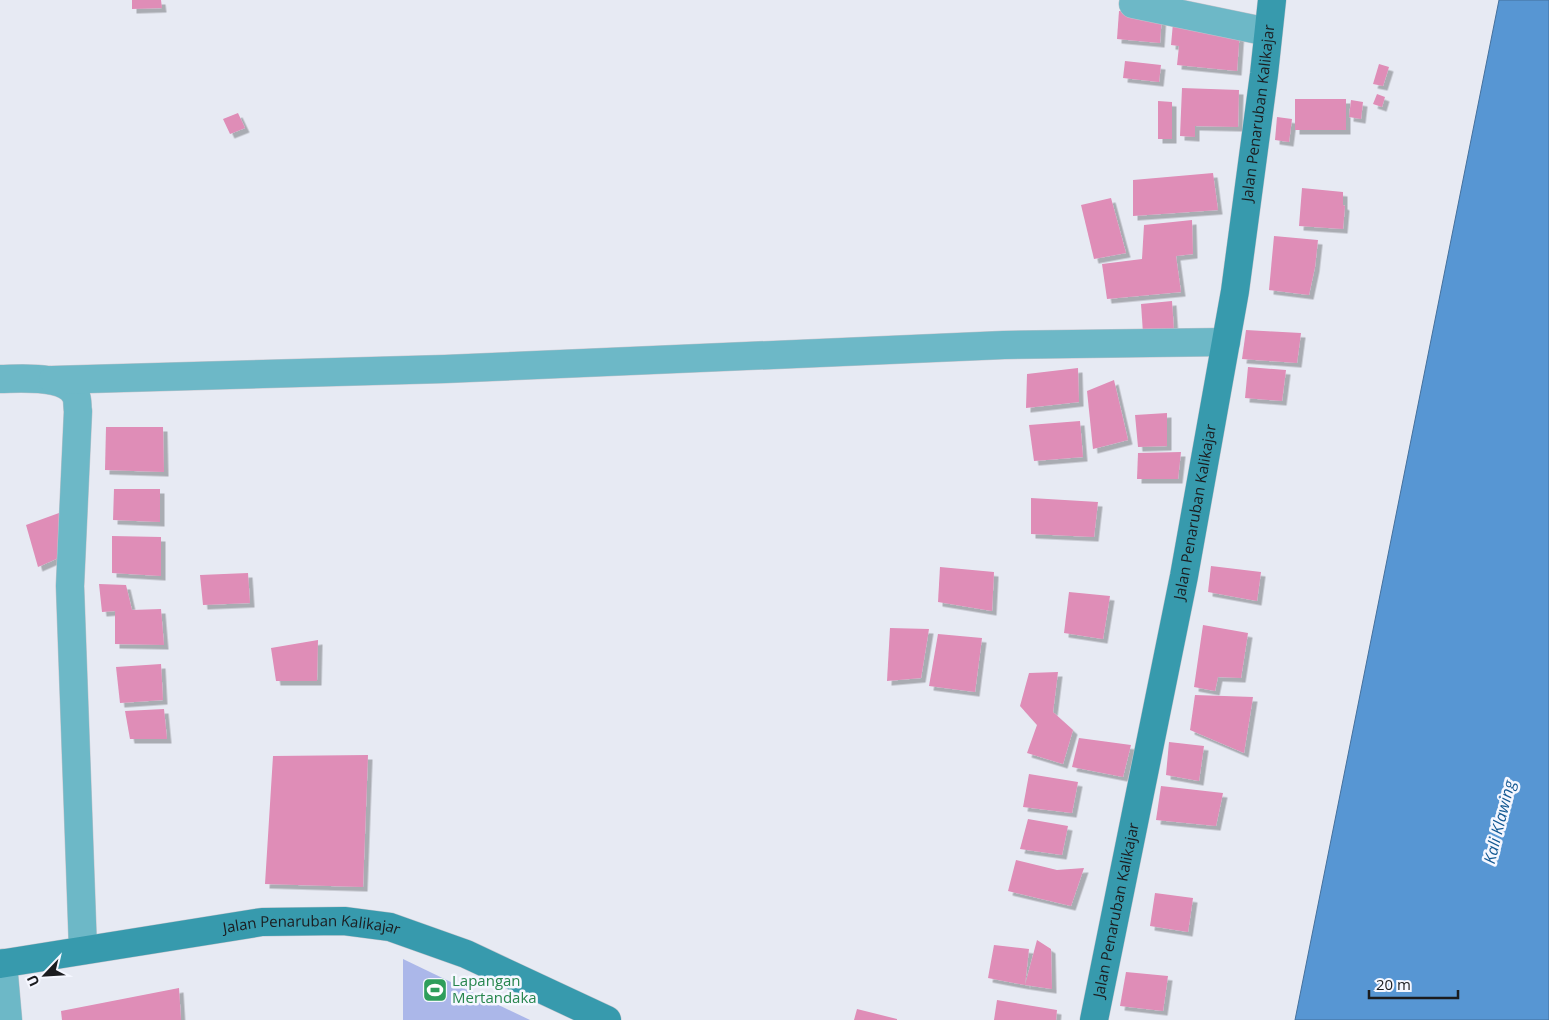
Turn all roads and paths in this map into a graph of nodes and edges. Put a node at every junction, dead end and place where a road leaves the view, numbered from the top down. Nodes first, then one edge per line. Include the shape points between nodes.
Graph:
1 (1272, 0) edge
2 (1133, 4) dead end
3 (1268, 32) junction
4 (1226, 342) junction
5 (0, 379) edge
6 (53, 380) junction
7 (83, 950) junction
8 (1, 964) edge
9 (8, 1020) edge
10 (607, 1020) edge
11 (1094, 1020) edge

1 - 3 street, Jalan Penaruban Kalikajar
2 - 3 street
3 - 4 street, Jalan Penaruban Kalikajar
4 - 6 street via 1004,345 435,369
4 - 11 street, Jalan Penaruban Kalikajar via 1184,576
5 - 6 street
6 - 7 street via 68,386 76,396 78,411 70,586
7 - 8 street, Jalan Penaruban Kalikajar
7 - 10 street, Jalan Penaruban Kalikajar via 262,922 344,921 390,927 466,954
8 - 9 street

